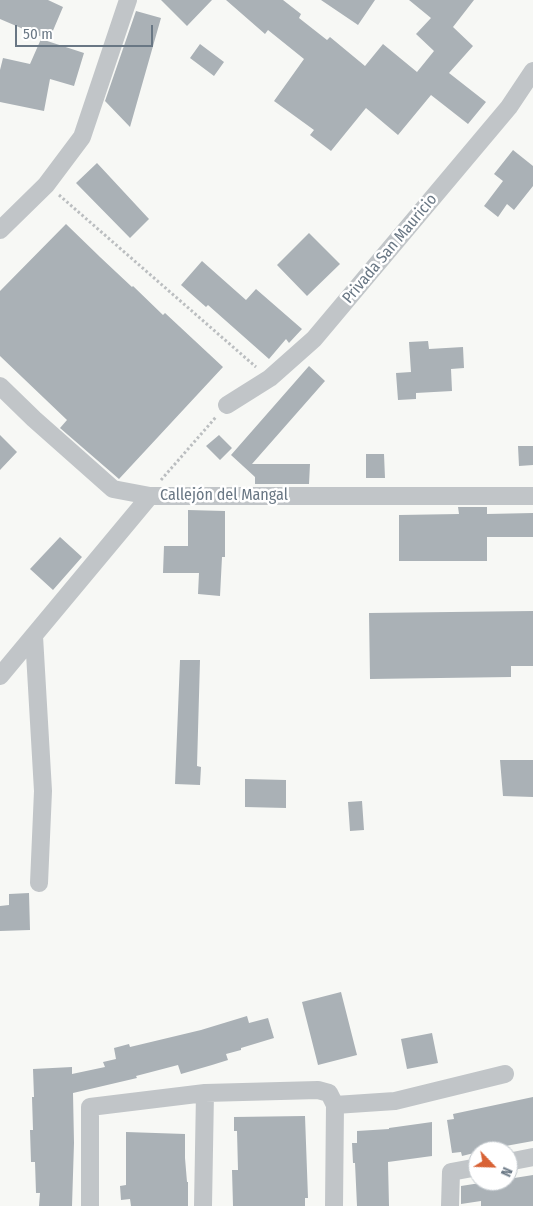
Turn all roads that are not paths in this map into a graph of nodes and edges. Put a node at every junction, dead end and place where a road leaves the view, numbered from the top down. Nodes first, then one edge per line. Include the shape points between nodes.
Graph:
1 (128, 0) edge
2 (533, 71) edge
3 (0, 230) edge
4 (0, 386) edge
5 (227, 405) road end
6 (150, 496) junction
7 (533, 496) edge
8 (34, 636) junction
9 (0, 676) edge
10 (39, 883) dead end
11 (505, 1074) dead end
12 (205, 1093) junction
13 (335, 1105) junction
14 (533, 1157) edge
15 (518, 1160) edge
16 (468, 1169) edge
17 (90, 1206) edge
18 (202, 1206) edge
19 (334, 1206) edge
20 (450, 1206) edge

1 - 3 street via 82,137 46,185
2 - 5 street, Privada San Mauricio via 508,107 314,339 270,378
4 - 6 street via 113,489
6 - 7 street, Callejón del Mangal
6 - 8 street, Callejón del Mangal
8 - 9 street, Callejón del Mangal
8 - 10 street via 44,791
11 - 13 street via 395,1101
12 - 13 street via 318,1090 329,1093
12 - 17 street via 90,1108
12 - 18 street
13 - 19 street
14 - 15 street
16 - 20 street via 451,1172

